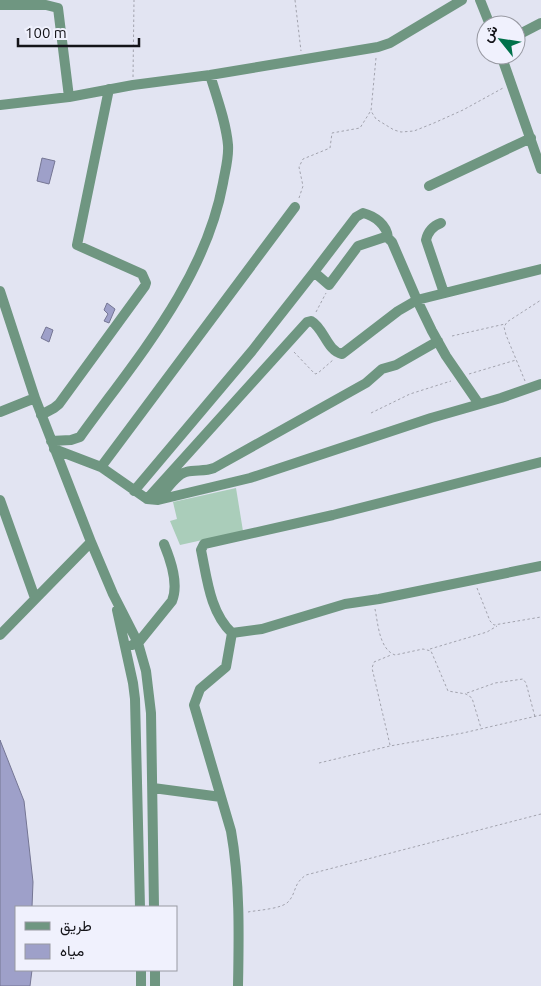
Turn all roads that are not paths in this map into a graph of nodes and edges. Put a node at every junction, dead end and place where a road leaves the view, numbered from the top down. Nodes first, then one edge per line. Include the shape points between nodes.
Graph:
1 (462, 0) edge
2 (480, 0) edge
3 (0, 5) edge
4 (486, 15) edge
5 (541, 23) edge
6 (526, 31) edge
7 (504, 65) edge
8 (210, 75) junction
9 (106, 90) junction
10 (70, 97) junction
11 (0, 105) edge
12 (98, 118) dead end
13 (535, 142) edge
14 (541, 169) edge
15 (429, 186) dead end
16 (295, 207) road end
17 (441, 223) dead end
18 (388, 238) junction
19 (541, 269) edge
20 (314, 272) junction
21 (138, 279) dead end
22 (0, 291) edge
23 (444, 293) junction
24 (136, 299) junction
25 (417, 300) junction
26 (438, 341) junction
27 (67, 381) dead end
28 (541, 384) edge
29 (35, 398) junction
30 (479, 404) junction
31 (0, 412) edge
32 (40, 412) junction
33 (53, 445) junction
34 (541, 462) edge
35 (101, 467) junction
36 (134, 491) junction
37 (153, 499) junction
38 (0, 500) edge
39 (91, 542) junction
40 (164, 544) dead end
41 (541, 566) edge
42 (113, 594) junction
43 (35, 598) junction
44 (232, 633) junction
45 (0, 635) edge
46 (138, 643) junction
47 (125, 647) junction
48 (152, 756) junction
49 (136, 758) junction
50 (153, 788) junction
51 (221, 798) junction
52 (140, 906) edge
53 (154, 906) edge
54 (141, 971) edge
55 (155, 971) edge
56 (141, 986) edge
57 (155, 986) edge
58 (238, 986) edge

1 - 8 street via 378,47
2 - 4 street
3 - 10 street via 58,8
5 - 6 street
7 - 13 street
8 - 9 street
8 - 33 street via 227,137 228,155 220,202 205,246 170,311 80,437
9 - 10 street
9 - 12 street
9 - 24 street via 76,242 78,246 142,274 146,283
10 - 11 street
13 - 14 street
13 - 15 street
16 - 35 street
17 - 23 street via 434,226 426,240
18 - 20 street via 358,246 329,285
18 - 20 street via 384,224 362,212
18 - 25 street
19 - 23 street
20 - 36 street
21 - 24 street via 140,282 133,295
22 - 29 street
23 - 25 street
24 - 32 street via 59,404
25 - 26 street
25 - 37 street via 342,354 336,352 318,326 307,322
26 - 30 street
26 - 37 street via 396,365 382,369 366,383 214,468 185,472
27 - 32 street via 52,403
28 - 30 street
29 - 31 street
29 - 32 street
30 - 37 street via 250,478
32 - 33 street
33 - 35 street
33 - 39 street
34 - 44 street via 204,544 201,550 213,601 222,622
35 - 36 street
36 - 37 street
38 - 43 street
39 - 42 street
39 - 43 street
40 - 46 street via 174,578 175,596
41 - 44 street via 345,604 262,629
42 - 46 street
42 - 47 street
43 - 45 street
44 - 51 street via 226,667 200,689 194,705
46 - 47 street
46 - 48 street via 149,687
47 - 49 street via 135,699
48 - 49 street
48 - 50 street
49 - 52 street
50 - 51 street
50 - 53 street
51 - 58 street via 235,852
54 - 56 street
55 - 57 street

